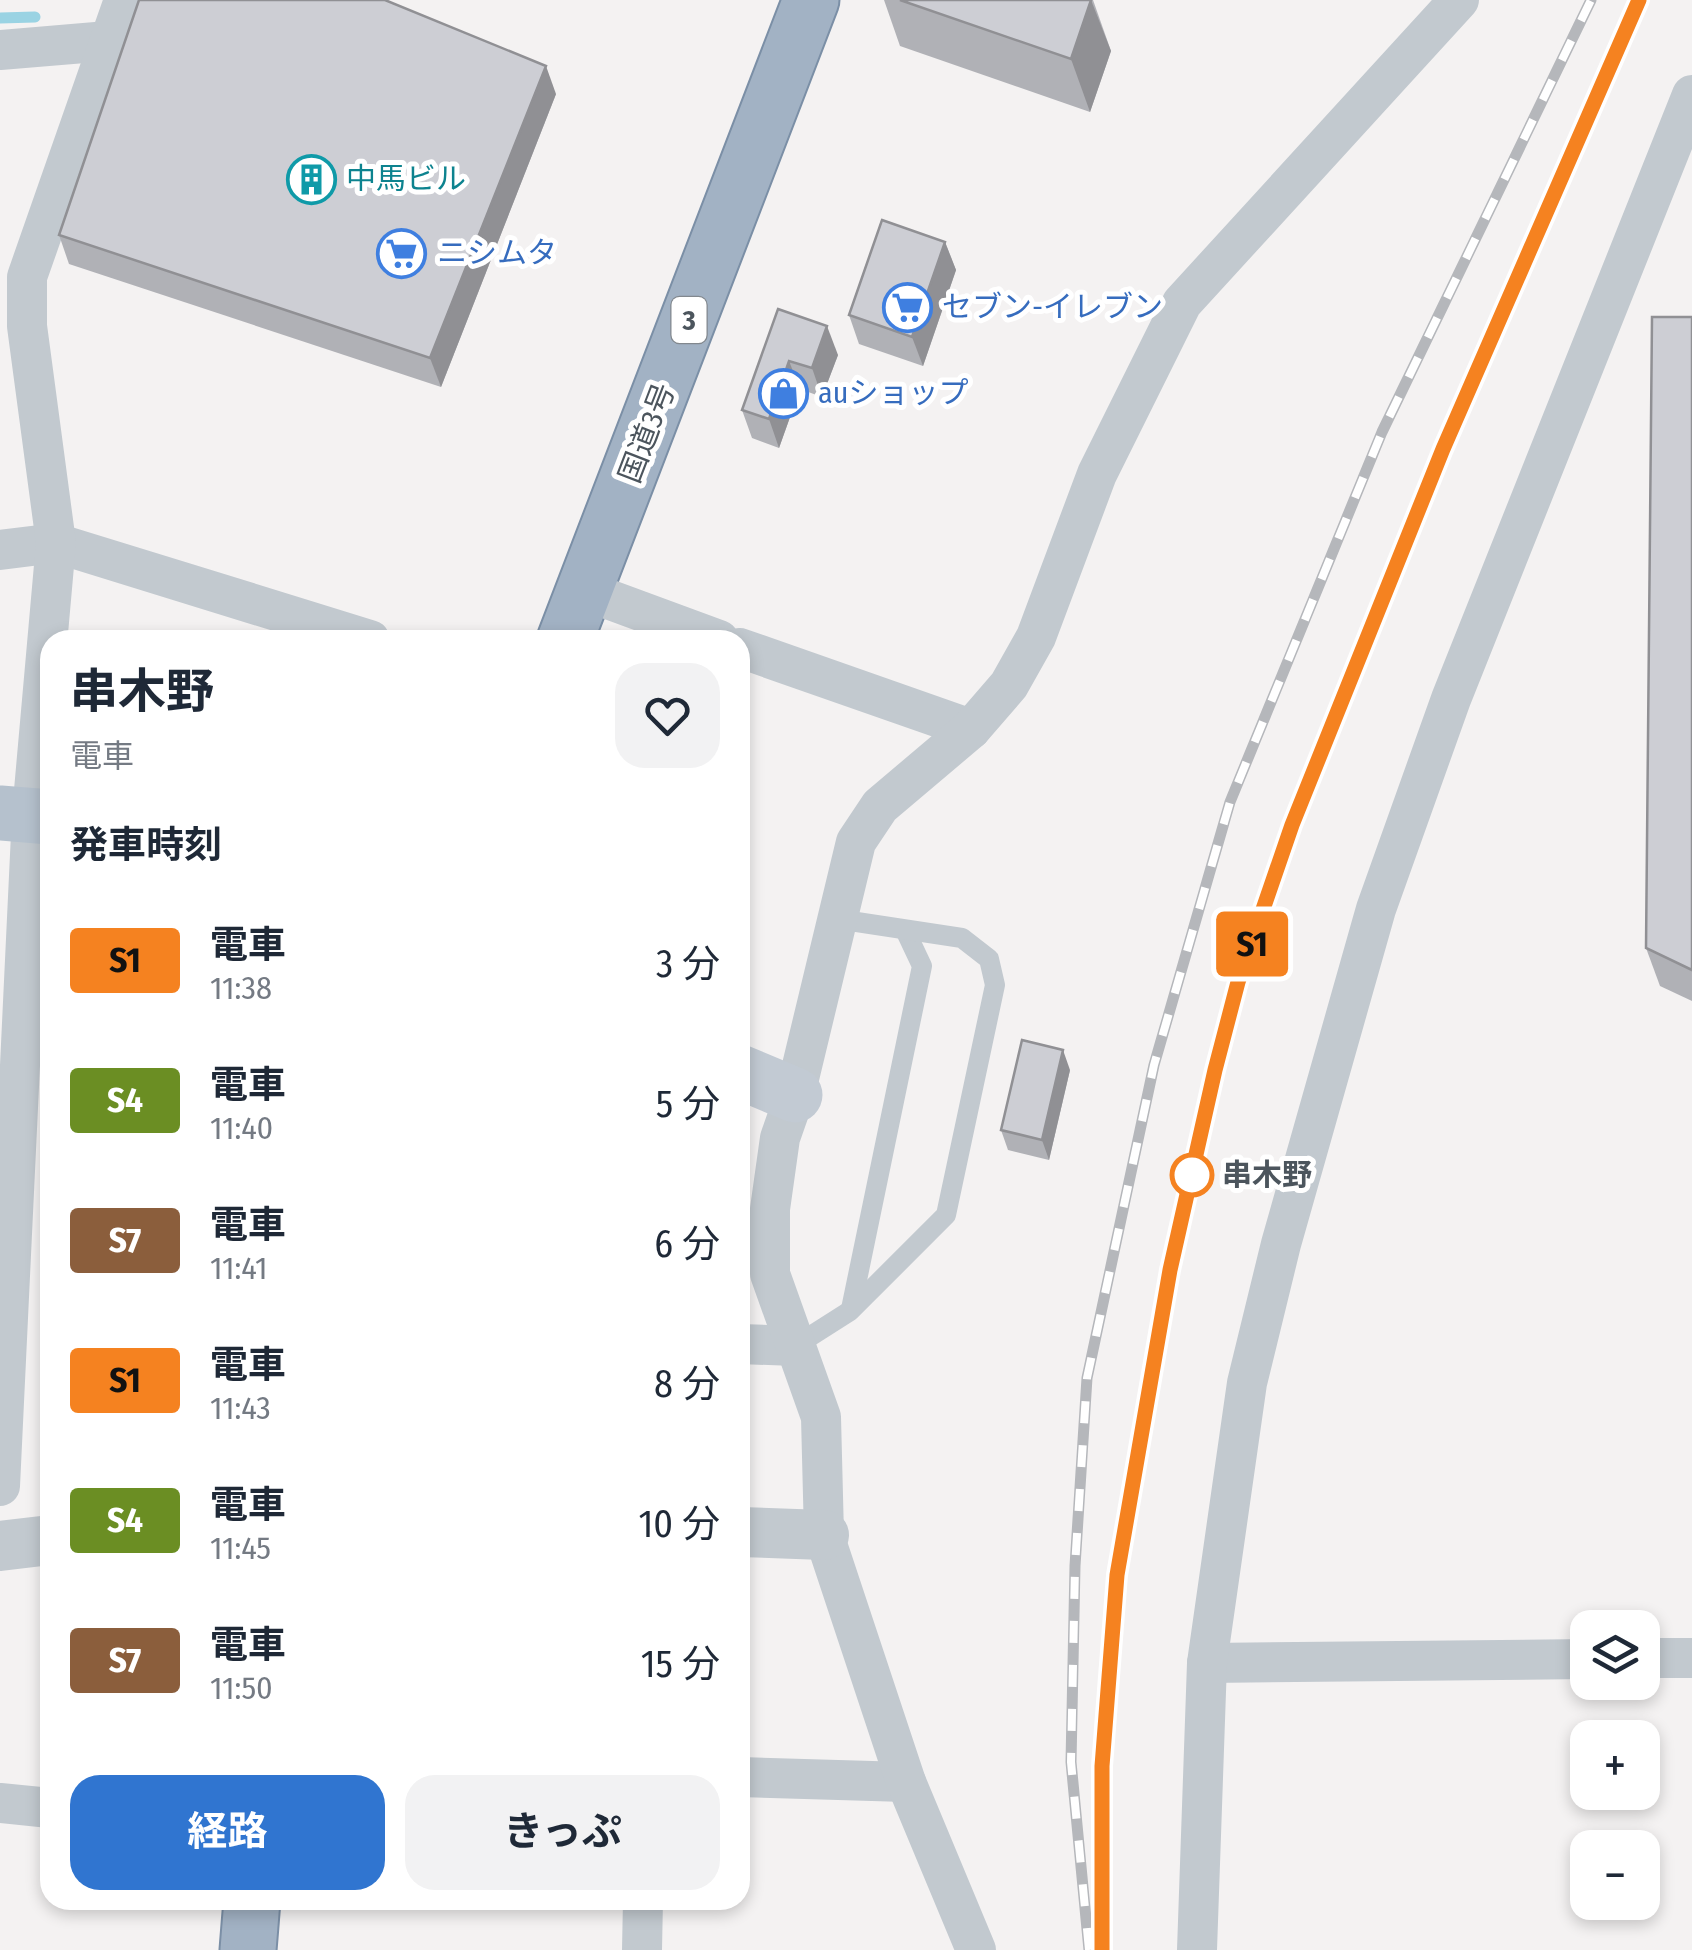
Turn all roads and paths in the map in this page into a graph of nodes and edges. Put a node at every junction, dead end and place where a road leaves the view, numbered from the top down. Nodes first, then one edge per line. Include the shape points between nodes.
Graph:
1 (124, 0) edge
2 (811, 0) edge
3 (1458, 0) edge
4 (108, 40) junction
5 (0, 50) edge
6 (1692, 94) edge
7 (14, 279) edge
8 (56, 543) junction
9 (0, 550) edge
10 (586, 591) junction
11 (47, 630) edge
12 (338, 630) edge
13 (569, 630) edge
14 (692, 630) edge
15 (750, 652) edge
16 (40, 693) edge
17 (971, 729) junction
18 (27, 814) edge
19 (837, 919) junction
20 (905, 930) junction
21 (10, 1075) edge
22 (750, 1076) edge
23 (796, 1095) junction
24 (4, 1304) edge
25 (850, 1311) junction
26 (750, 1344) edge
27 (796, 1346) junction
28 (0, 1486) edge
29 (750, 1532) edge
30 (824, 1536) junction
31 (40, 1541) edge
32 (0, 1546) edge
33 (1660, 1658) edge
34 (1692, 1658) edge
35 (1570, 1659) edge
36 (1206, 1664) junction
37 (750, 1776) edge
38 (906, 1782) junction
39 (0, 1803) edge
40 (40, 1807) edge
41 (251, 1910) edge
42 (643, 1910) edge
43 (248, 1950) edge
44 (642, 1950) edge
45 (976, 1950) edge
46 (1197, 1950) edge

1 - 4 street
2 - 10 highway, 国道3号 / 3
3 - 17 street via 1182,304 1097,474 1036,637 1009,685
4 - 5 street
4 - 7 street
6 - 36 street via 1451,698 1376,910 1247,1383
7 - 8 street via 27,326
8 - 9 street
8 - 11 street
8 - 12 street
10 - 13 highway, 国道3号 / 3
10 - 14 street
15 - 17 street
16 - 18 street
17 - 19 street via 880,806 856,842
18 - 21 street
19 - 20 lane
19 - 23 street
20 - 25 lane via 922,966
20 - 25 lane via 962,938 989,959 995,985 946,1215
21 - 24 street
22 - 23 main road
23 - 27 street via 780,1138 770,1274
24 - 28 street
25 - 27 lane
26 - 27 street
27 - 30 street via 821,1417
29 - 30 street
30 - 38 street
31 - 32 street
33 - 34 street
35 - 36 street
36 - 46 street
37 - 38 street
38 - 45 street
39 - 40 street
41 - 43 highway
42 - 44 street

